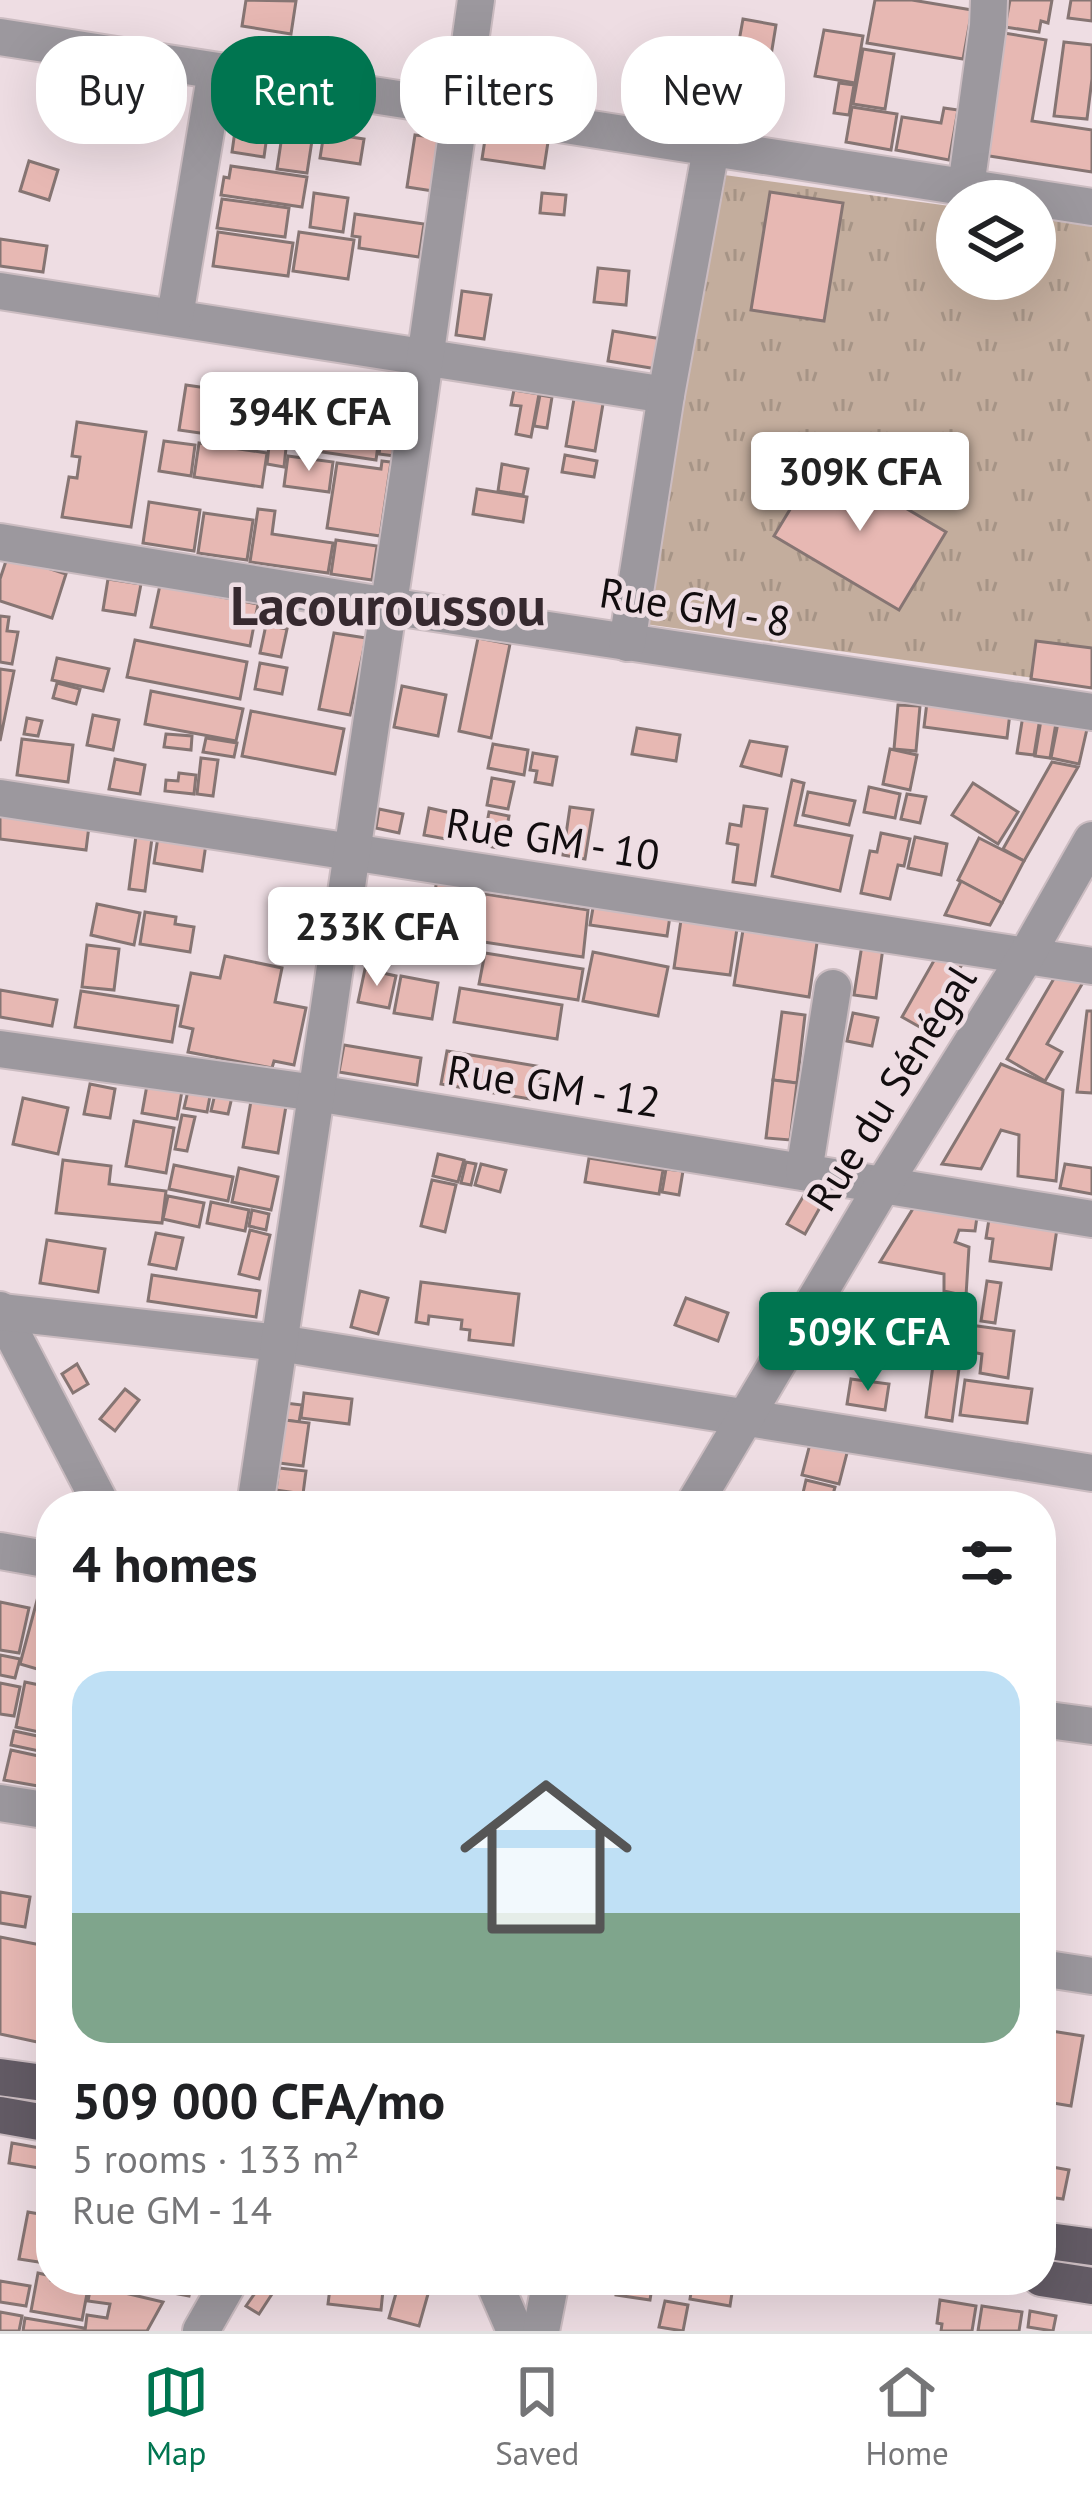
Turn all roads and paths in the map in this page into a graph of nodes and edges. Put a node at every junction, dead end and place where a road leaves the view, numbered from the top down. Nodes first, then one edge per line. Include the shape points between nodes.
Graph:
1 (476, 0) edge
2 (989, 0) edge
3 (471, 36) edge
4 (0, 37) edge
5 (211, 69) edge
6 (211, 100) edge
7 (597, 131) edge
8 (457, 144) edge
9 (711, 149) junction
10 (967, 180) edge
11 (936, 183) edge
12 (1056, 202) edge
13 (1092, 207) edge
14 (0, 291) edge
15 (175, 316) junction
16 (425, 357) junction
17 (666, 395) junction
18 (0, 542) edge
19 (388, 606) junction
20 (627, 643) junction
21 (1092, 712) edge
22 (0, 798) edge
23 (1092, 840) edge
24 (351, 854) junction
25 (1026, 956) junction
26 (1092, 966) edge
27 (833, 988) dead end
28 (0, 1048) edge
29 (316, 1093) junction
30 (804, 1172) junction
31 (883, 1185) junction
32 (1092, 1219) edge
33 (0, 1311) edge
34 (279, 1343) junction
35 (746, 1416) junction
36 (1092, 1474) edge
37 (94, 1491) edge
38 (257, 1491) edge
39 (702, 1491) edge
40 (0, 1551) edge
41 (36, 1557) edge
42 (1056, 1721) edge
43 (1092, 1726) edge
44 (0, 1803) edge
45 (36, 1809) edge
46 (1056, 1970) edge
47 (1092, 1976) edge
48 (0, 2077) edge
49 (36, 2082) edge
50 (0, 2115) edge
51 (36, 2121) edge
52 (1056, 2242) edge
53 (1092, 2247) edge
54 (1056, 2280) edge
55 (1092, 2286) edge
56 (209, 2295) edge
57 (221, 2295) edge
58 (499, 2295) edge
59 (548, 2295) edge
60 (203, 2327) edge
61 (515, 2331) edge
62 (541, 2331) edge

1 - 3 street
2 - 10 street
4 - 5 street
6 - 15 street
7 - 9 street
8 - 16 street
9 - 11 street
9 - 17 street
12 - 13 street
14 - 15 street
15 - 16 street
16 - 17 street
16 - 19 street
17 - 20 street
18 - 19 street, Rue GM - 8
19 - 20 street, Rue GM - 8
19 - 24 street
20 - 21 street, Rue GM - 8
22 - 24 street, Rue GM - 10
23 - 25 street, Rue du Sénégal
24 - 25 street, Rue GM - 10
24 - 29 street
25 - 26 street, Rue GM - 10
25 - 31 street, Rue du Sénégal
27 - 30 street
28 - 29 street, Rue GM - 12
29 - 30 street, Rue GM - 12
29 - 34 street
30 - 31 street, Rue GM - 12
31 - 32 street, Rue GM - 12
31 - 35 street, Rue du Sénégal
33 - 34 street
33 - 37 street
34 - 35 street
34 - 38 street
35 - 36 street
35 - 39 street, Rue du Sénégal
40 - 41 street
42 - 43 street
44 - 45 street
46 - 47 street
48 - 49 main road
50 - 51 main road
52 - 53 main road
54 - 55 main road
56 - 60 street
57 - 60 street
58 - 61 street
59 - 62 street

